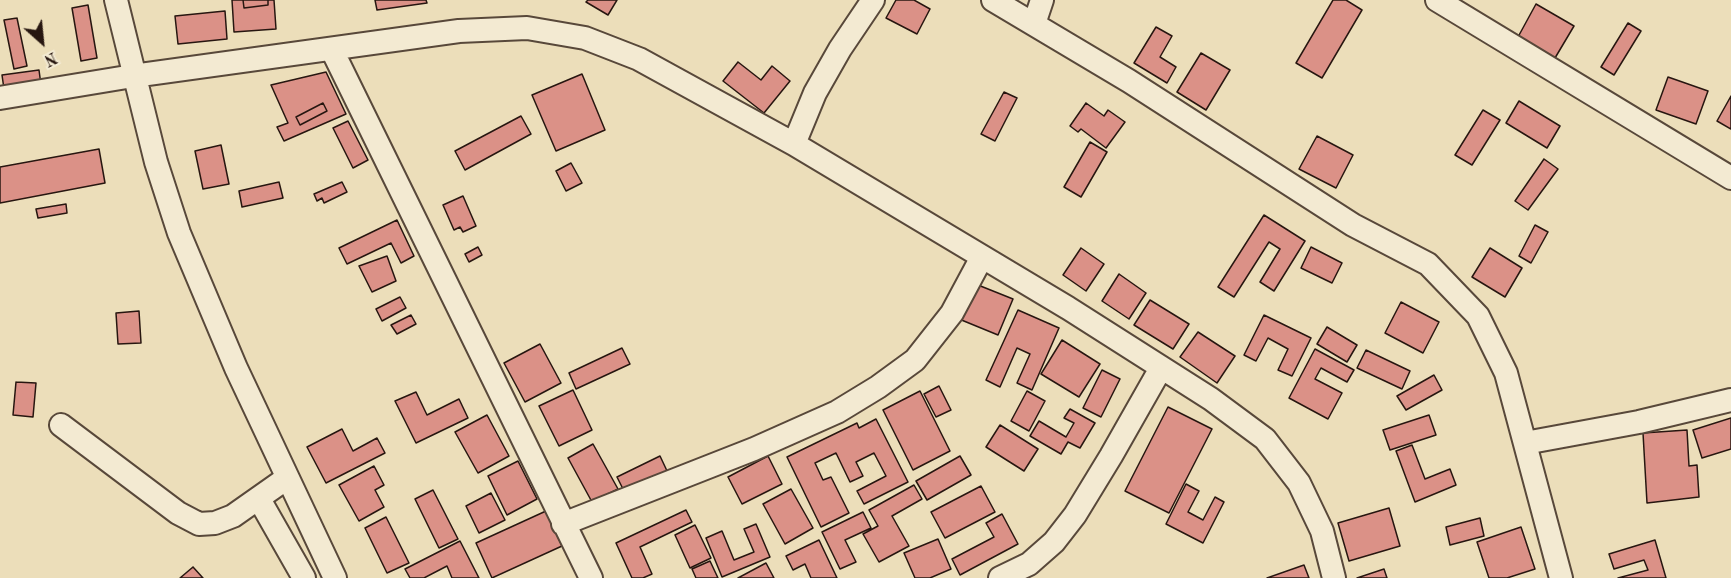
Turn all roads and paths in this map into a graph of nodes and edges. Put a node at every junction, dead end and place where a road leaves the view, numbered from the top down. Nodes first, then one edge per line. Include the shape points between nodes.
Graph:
1 (116, 0) edge
2 (873, 0) edge
3 (993, 0) edge
4 (1042, 0) edge
5 (1437, 0) edge
6 (1034, 24) junction
7 (332, 50) junction
8 (133, 76) junction
9 (0, 98) edge
10 (794, 144) junction
11 (1731, 178) edge
12 (982, 257) junction
13 (1161, 368) junction
14 (1731, 400) edge
15 (61, 425) dead end
16 (1524, 443) junction
17 (287, 478) junction
18 (259, 499) junction
19 (563, 524) junction
20 (304, 578) edge
21 (335, 578) edge
22 (591, 578) edge
23 (1000, 578) edge
24 (1334, 578) edge
25 (1561, 578) edge

1 - 8 street
2 - 10 street via 815,93
3 - 6 street
4 - 6 street
5 - 11 street
6 - 16 street via 1353,225 1428,264 1478,316 1506,373
7 - 8 street
7 - 10 street via 459,31 526,28 585,38 639,59
7 - 19 street
8 - 9 street
8 - 17 street via 179,233
10 - 12 street
12 - 13 street
12 - 19 street via 952,313 915,360 878,387 837,412 754,449
13 - 23 street via 1061,533 1029,564
13 - 24 street via 1265,439 1304,493 1322,531
14 - 16 street
15 - 18 street via 178,513 199,524 224,520
16 - 25 street
17 - 18 street
17 - 21 street
18 - 20 street
19 - 22 street

